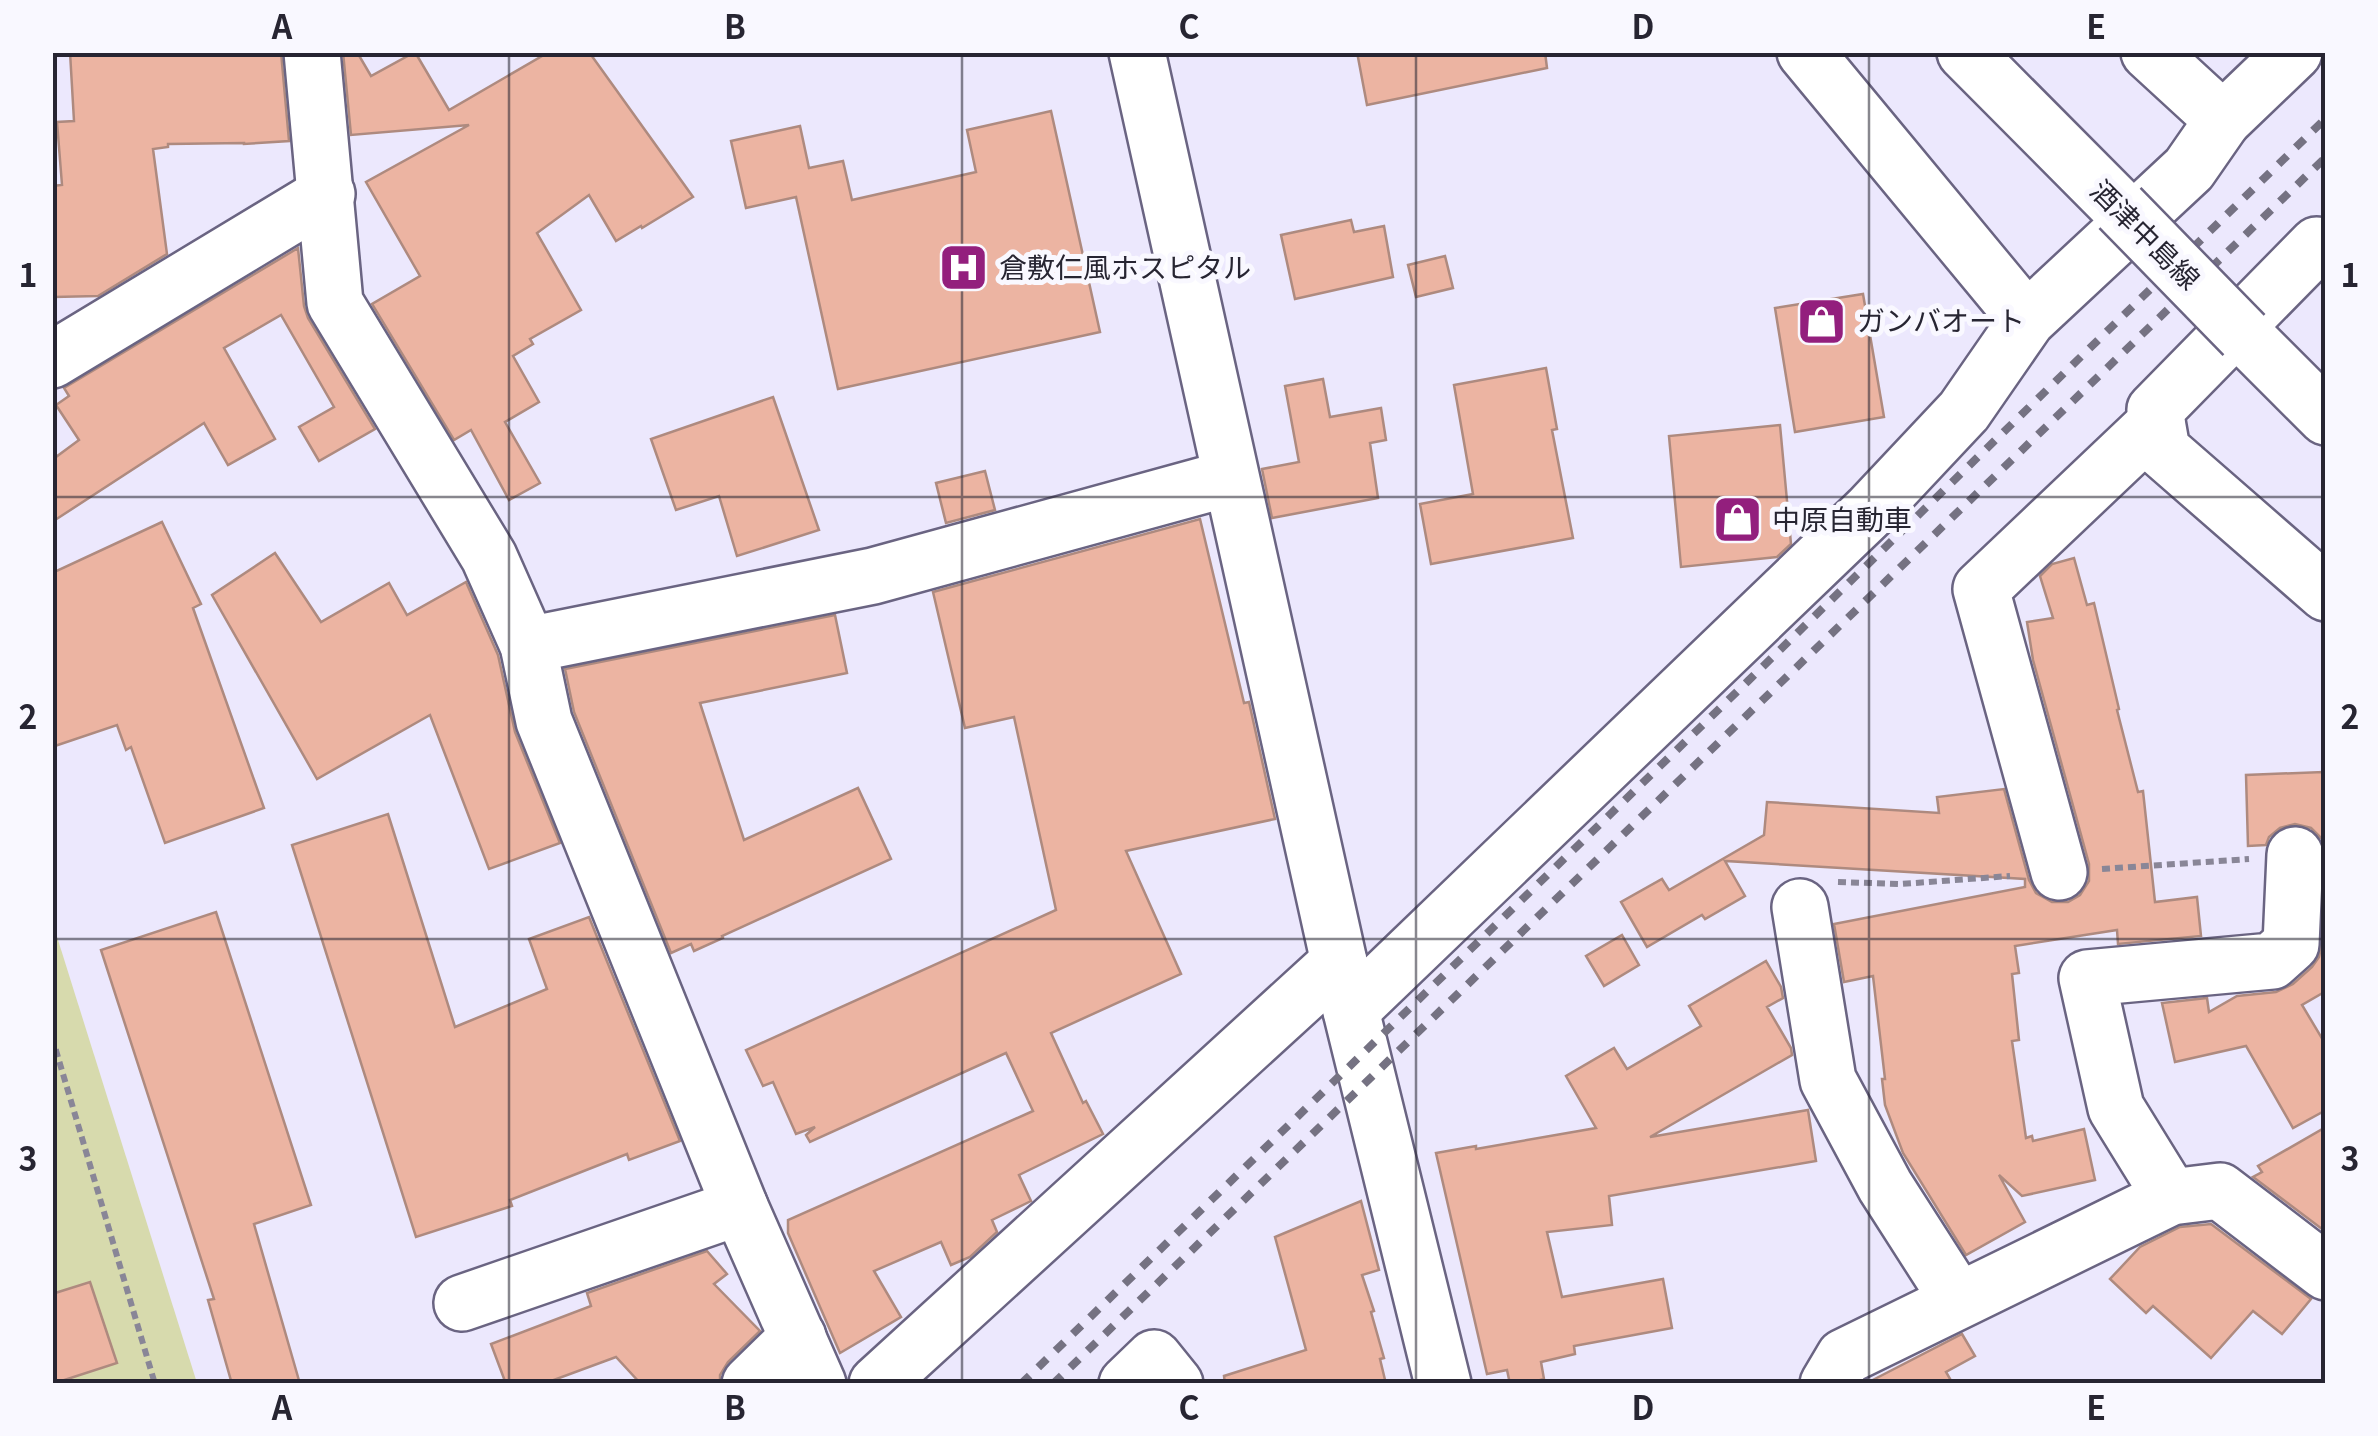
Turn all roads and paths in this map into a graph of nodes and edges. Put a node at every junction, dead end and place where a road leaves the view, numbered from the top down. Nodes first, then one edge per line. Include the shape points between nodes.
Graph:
1 (312, 52) edge
2 (1137, 52) edge
3 (1805, 52) edge
4 (1965, 52) edge
5 (2149, 52) edge
6 (2294, 52) edge
7 (2223, 120) junction
8 (327, 194) junction
9 (2326, 246) edge
10 (2027, 320) junction
11 (52, 360) edge
12 (2326, 417) edge
13 (2158, 422) junction
14 (1230, 478) junction
15 (2326, 593) edge
16 (528, 645) junction
17 (2295, 855) dead end
18 (2059, 872) dead end
19 (1800, 907) dead end
20 (1345, 986) junction
21 (52, 1036) edge
22 (2171, 1197) junction
23 (740, 1208) junction
24 (2326, 1272) edge
25 (1958, 1300) junction
26 (462, 1304) dead end
27 (808, 1360) edge
28 (1835, 1379) edge
29 (155, 1384) edge
30 (750, 1384) edge
31 (878, 1384) edge
32 (1127, 1384) edge
33 (1175, 1384) edge
34 (1443, 1384) edge

1 - 8 street
2 - 14 street
3 - 10 street
4 - 12 street, 酒津中島線, bridge
5 - 7 street
6 - 7 street
7 - 10 street via 2189,168
8 - 11 street
8 - 16 street via 335,303 488,557
9 - 13 street via 2316,245 2156,410
10 - 20 street via 1964,411 1870,512
13 - 15 street via 2162,450
13 - 18 street via 1981,589
14 - 16 street via 873,576
14 - 20 street
16 - 23 street via 544,721
17 - 22 street via 2290,944 2272,961 2087,978 2116,1108
19 - 25 street via 1828,1080
20 - 31 street
20 - 34 street
21 - 29 path
22 - 24 street via 2220,1191
22 - 25 street
23 - 26 street
23 - 27 street
25 - 28 street via 1844,1358
27 - 30 street
32 - 33 street via 1154,1358

